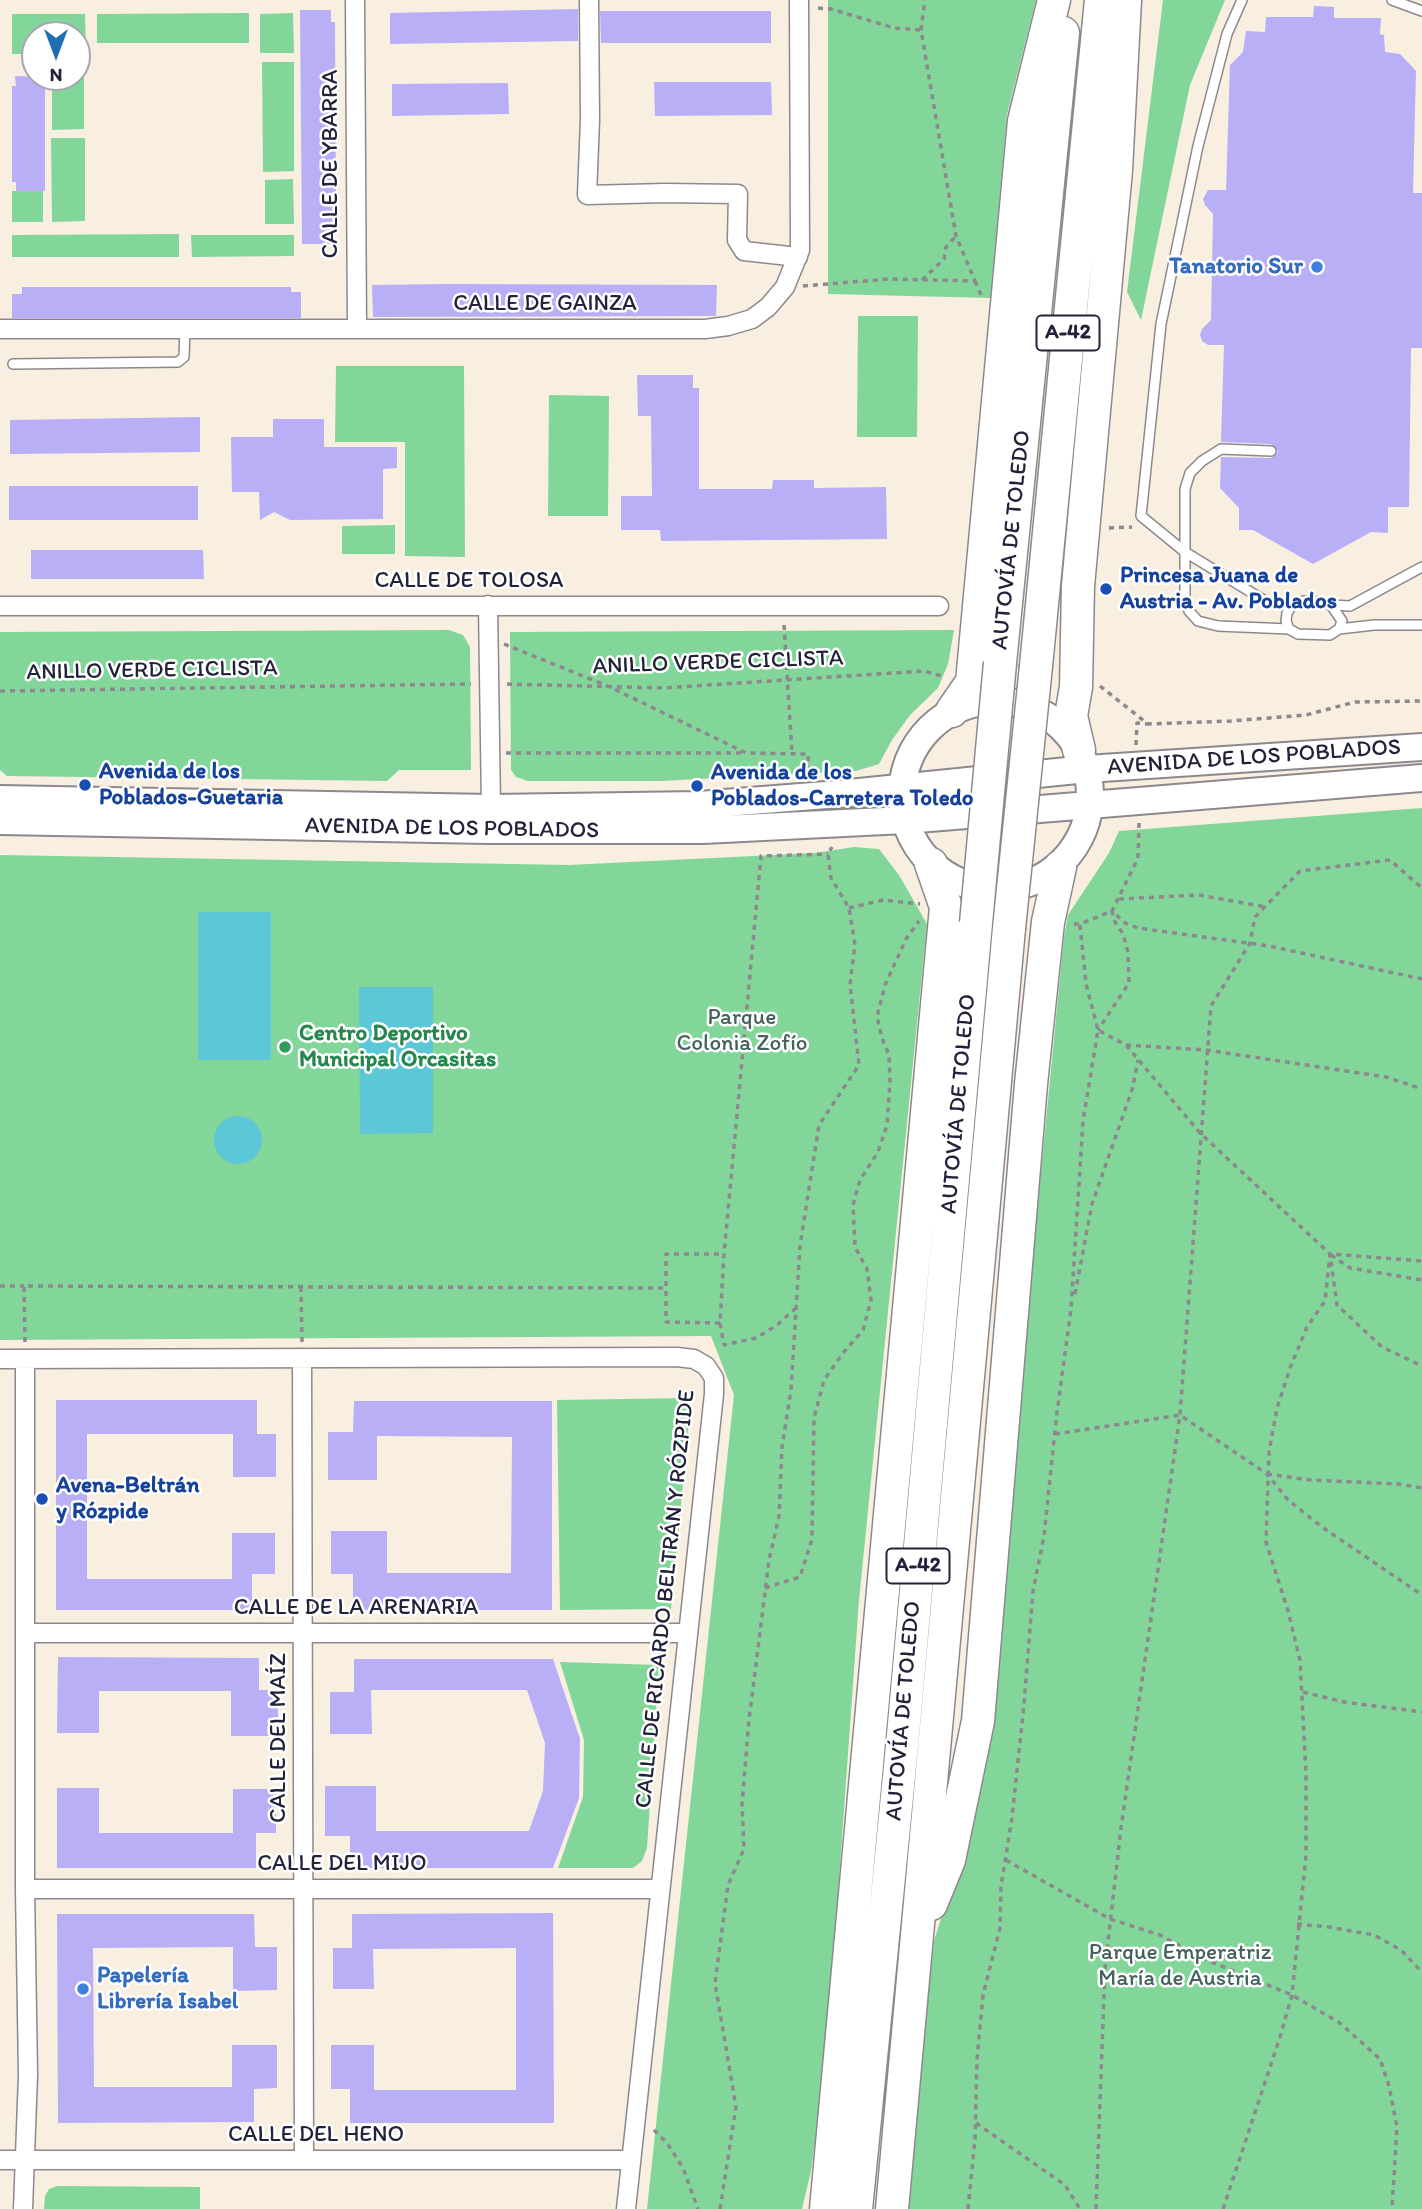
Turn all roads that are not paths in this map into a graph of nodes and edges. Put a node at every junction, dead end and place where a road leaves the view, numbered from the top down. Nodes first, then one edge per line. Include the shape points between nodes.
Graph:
1 (355, 0) edge
2 (589, 0) edge
3 (1054, 0) edge
4 (1066, 0) edge
5 (1101, 0) edge
6 (1125, 0) edge
7 (1136, 0) edge
8 (1242, 0) edge
9 (1392, 0) edge
10 (799, 4) edge
11 (1422, 11) edge
12 (1116, 170) junction
13 (798, 257) junction
14 (357, 327) junction
15 (185, 328) junction
16 (0, 329) edge
17 (13, 364) dead end
18 (1271, 451) dead end
19 (1185, 552) junction
20 (1422, 567) edge
21 (488, 606) junction
22 (939, 606) dead end
23 (1292, 606) junction
24 (1331, 606) junction
25 (0, 607) edge
26 (1422, 625) edge
27 (1289, 629) junction
28 (1339, 629) junction
29 (952, 711) junction
30 (1422, 747) edge
31 (1083, 760) junction
32 (1422, 778) edge
33 (901, 788) junction
34 (0, 799) edge
35 (1090, 804) junction
36 (491, 808) junction
37 (905, 820) junction
38 (0, 821) edge
39 (931, 864) junction
40 (1060, 867) junction
41 (25, 1352) junction
42 (302, 1358) junction
43 (0, 1359) edge
44 (26, 1633) junction
45 (304, 1633) junction
46 (687, 1633) junction
47 (25, 1889) junction
48 (304, 1889) junction
49 (659, 1889) junction
50 (918, 1937) junction
51 (0, 2160) edge
52 (26, 2160) junction
53 (304, 2160) junction
54 (631, 2160) junction
55 (821, 2202) edge
56 (23, 2209) edge
57 (626, 2209) edge
58 (856, 2209) edge
59 (892, 2209) edge

1 - 14 street, CALLE DE YBARRA
2 - 13 street via 587,195 738,194 737,240 744,251
3 - 29 highway via 1024,121 972,682
4 - 58 highway, AUTOVÍA DE TOLEDO / A-42, bridge
5 - 50 highway, AUTOVÍA DE TOLEDO / A-42, bridge via 1009,928
6 - 12 highway
7 - 12 street
8 - 19 lane via 1227,34 1198,146 1161,324 1141,516
9 - 11 lane
10 - 13 street, CALLE DE GAINZA
12 - 31 highway via 1078,586 1071,716
13 - 14 street, CALLE DE GAINZA via 785,288 768,307 752,319 716,328
14 - 15 street, CALLE DE GAINZA
15 - 16 street, CALLE DE GAINZA
15 - 17 lane via 184,357 178,362
18 - 19 lane via 1221,449 1190,473 1185,489
19 - 23 lane via 1267,601
19 - 27 lane via 1185,598 1198,621
20 - 24 lane via 1350,606
21 - 22 street, CALLE DE TOLOSA
21 - 25 street, CALLE DE TOLOSA
21 - 36 street
23 - 24 lane via 1304,601
23 - 27 lane via 1287,613
24 - 28 lane via 1342,621
26 - 28 lane
27 - 28 lane via 1315,636
29 - 31 main road, AVENIDA DE LOS POBLADOS via 999,700 1033,708 1059,724
29 - 33 main road, AVENIDA DE LOS POBLADOS via 936,721 912,749
30 - 31 main road, AVENIDA DE LOS POBLADOS via 1137,768
31 - 33 main road, AVENIDA DE LOS POBLADOS
31 - 35 main road, AVENIDA DE LOS POBLADOS
32 - 35 main road, AVENIDA DE LOS POBLADOS
33 - 36 main road, AVENIDA DE LOS POBLADOS via 699,805
33 - 37 main road, AVENIDA DE LOS POBLADOS
34 - 36 main road, AVENIDA DE LOS POBLADOS
35 - 37 main road, AVENIDA DE LOS POBLADOS
35 - 40 main road, AVENIDA DE LOS POBLADOS via 1076,846
37 - 38 main road, AVENIDA DE LOS POBLADOS via 570,831
37 - 39 main road, AVENIDA DE LOS POBLADOS via 915,844
39 - 40 main road, AVENIDA DE LOS POBLADOS via 964,884 984,888 1026,884
39 - 55 highway via 946,907 835,2105
40 - 50 highway via 1048,922 1031,1084 978,1721 948,1860
41 - 42 street, CALLE DE RICARDO BELTRÁN Y RÓZPIDE
41 - 43 street, CALLE DE RICARDO BELTRÁN Y RÓZPIDE
41 - 44 street
42 - 45 street, CALLE DEL MAÍZ
42 - 46 street, CALLE DE RICARDO BELTRÁN Y RÓZPIDE via 677,1357 706,1366 714,1378 714,1394
44 - 45 street, CALLE DE LA ARENARIA
44 - 47 street
45 - 46 street, CALLE DE LA ARENARIA
45 - 48 street, CALLE DEL MAÍZ
46 - 49 street, CALLE DE RICARDO BELTRÁN Y RÓZPIDE
47 - 48 street, CALLE DEL MIJO
47 - 52 street
48 - 49 street, CALLE DEL MIJO
48 - 53 street, CALLE DEL MAÍZ
49 - 54 street, CALLE DE RICARDO BELTRÁN Y RÓZPIDE
50 - 59 highway, AUTOVÍA DE TOLEDO / A-42
51 - 52 street, CALLE DEL HENO
52 - 53 street, CALLE DEL HENO
52 - 56 street
53 - 54 street, CALLE DEL HENO
54 - 57 street, CALLE DE RICARDO BELTRÁN Y RÓZPIDE

